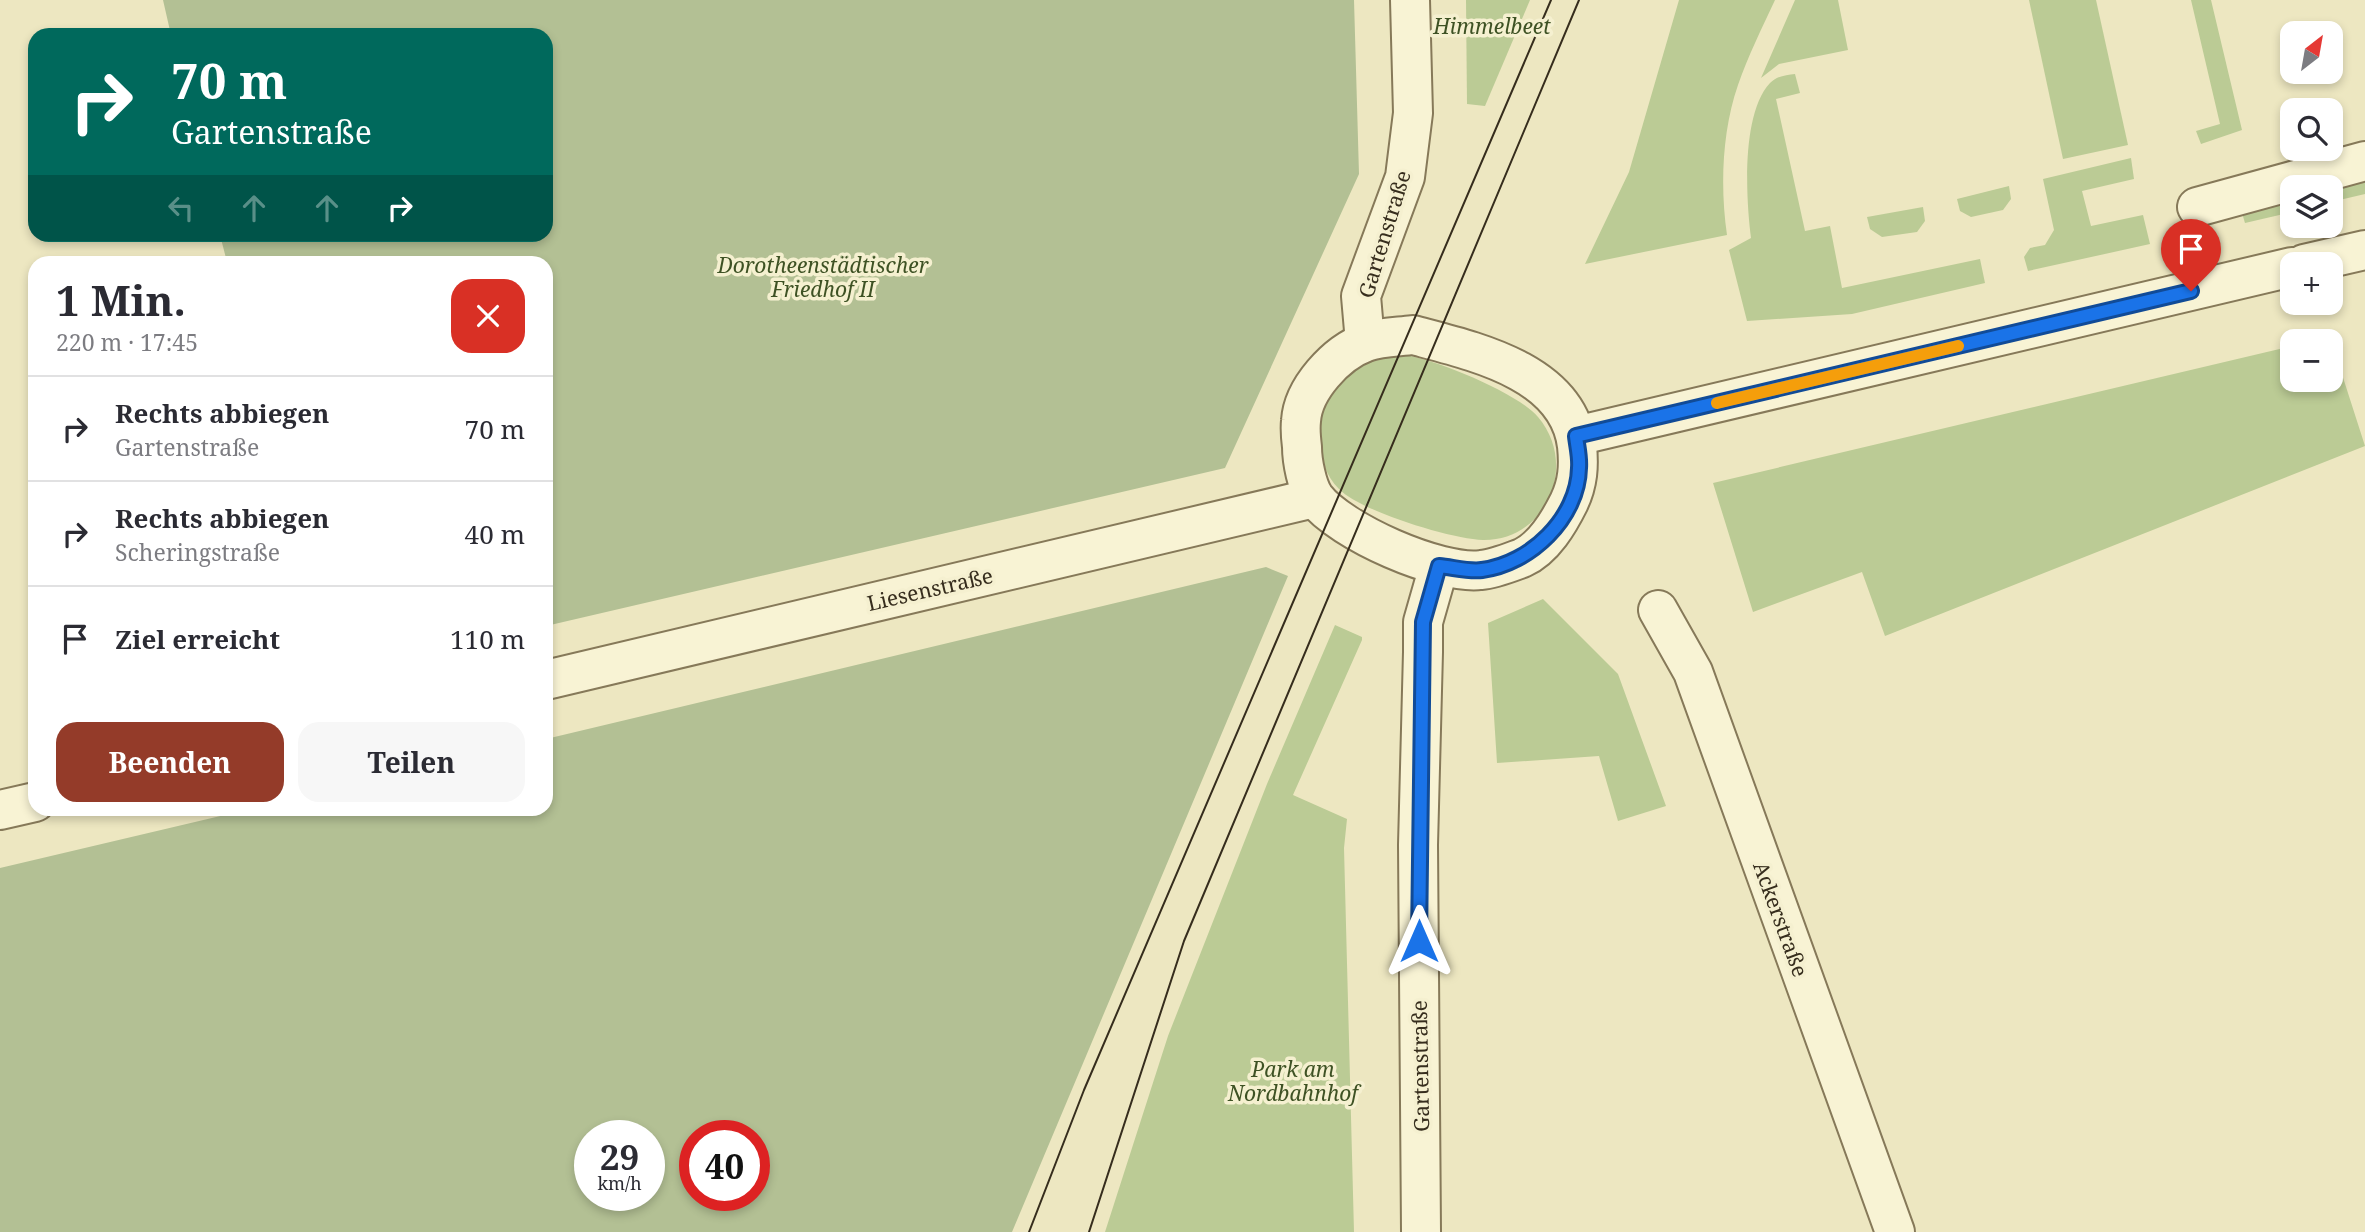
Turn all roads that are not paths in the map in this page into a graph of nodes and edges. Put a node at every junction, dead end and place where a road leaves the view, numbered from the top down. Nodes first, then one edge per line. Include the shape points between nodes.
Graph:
1 (1410, 0) edge
2 (2365, 162) edge
3 (2197, 208) dead end
4 (2365, 250) edge
5 (2343, 255) edge
6 (2280, 270) edge
7 (1365, 342) junction
8 (1576, 436) junction
9 (1314, 498) junction
10 (1439, 566) junction
11 (1658, 610) dead end
12 (553, 678) edge
13 (28, 804) edge
14 (0, 810) edge
15 (1421, 1232) edge
16 (1895, 1232) edge

1 - 7 street, Gartenstraße via 1413,113 1405,177 1361,296
2 - 3 street
4 - 5 street
6 - 8 street
7 - 8 street via 1413,335 1474,352 1516,370 1566,409
7 - 9 street via 1323,373 1301,419 1302,457
8 - 10 street via 1580,470 1572,496 1544,541 1524,557 1481,570
9 - 10 street via 1354,529 1394,551
9 - 12 street, Liesenstraße
10 - 15 street, Gartenstraße via 1423,622 1418,845
11 - 16 street, Ackerstraße via 1693,672
13 - 14 street

